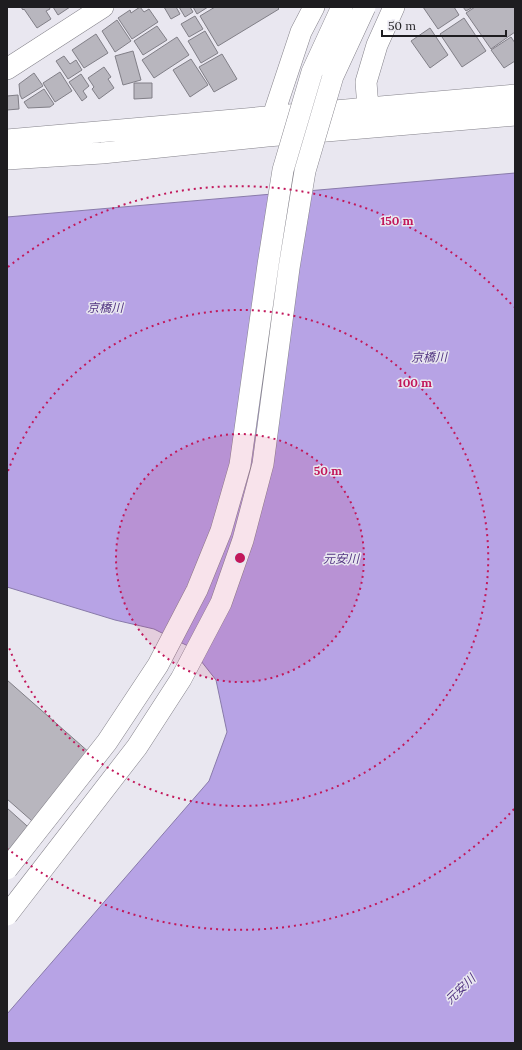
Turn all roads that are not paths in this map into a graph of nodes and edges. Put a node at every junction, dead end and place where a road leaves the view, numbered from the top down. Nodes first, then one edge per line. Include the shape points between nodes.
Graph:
1 (104, 7) edge
2 (314, 7) edge
3 (342, 7) edge
4 (365, 7) edge
5 (394, 7) edge
6 (81, 13) edge
7 (7, 69) edge
8 (515, 95) edge
9 (515, 115) edge
10 (273, 116) junction
11 (368, 117) junction
12 (267, 136) junction
13 (7, 140) edge
14 (7, 150) edge
15 (102, 153) junction
16 (7, 159) edge
17 (7, 869) edge
18 (7, 916) edge

1 - 6 street
2 - 10 street via 301,32
3 - 17 street, bridge via 312,72 283,170 240,465 221,531 197,590 158,665 107,742
4 - 18 street, bridge via 333,76 305,171 289,268 263,464 243,540 221,603 181,678 137,747
5 - 11 street via 366,82
6 - 7 street
8 - 11 street
9 - 11 street
10 - 11 street
10 - 12 street
10 - 13 street
11 - 12 street
12 - 15 street
14 - 15 street
15 - 16 street

